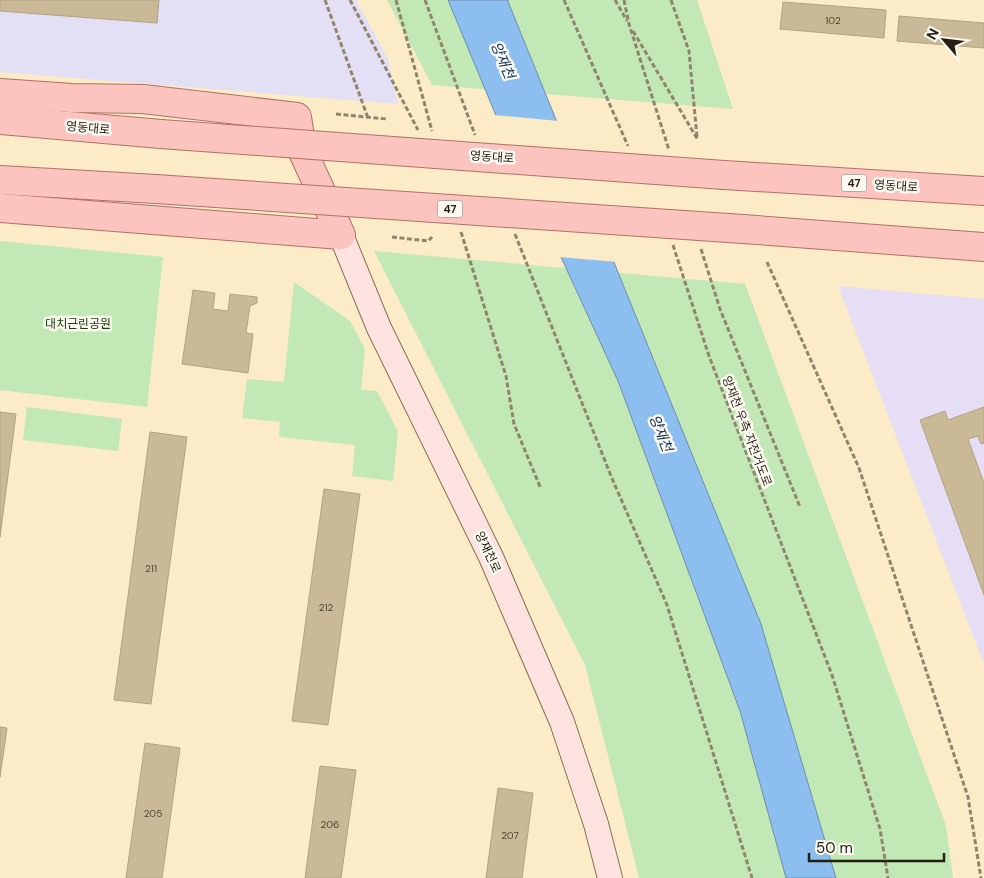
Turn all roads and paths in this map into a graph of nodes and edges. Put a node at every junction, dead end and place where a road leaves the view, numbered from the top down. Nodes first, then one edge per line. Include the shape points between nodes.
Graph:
1 (325, 0) edge
2 (350, 0) edge
3 (396, 0) edge
4 (425, 0) edge
5 (564, 0) edge
6 (615, 0) edge
7 (624, 0) edge
8 (671, 0) edge
9 (629, 24) junction
10 (0, 93) edge
11 (336, 114) dead end
12 (368, 118) junction
13 (387, 119) dead end
14 (0, 120) edge
15 (432, 133) dead end
16 (422, 137) dead end
17 (477, 139) dead end
18 (629, 148) dead end
19 (672, 157) dead end
20 (0, 180) edge
21 (984, 191) edge
22 (0, 208) edge
23 (460, 227) dead end
24 (514, 232) dead end
25 (341, 235) junction
26 (392, 237) dead end
27 (432, 237) dead end
28 (699, 242) dead end
29 (673, 244) dead end
30 (984, 246) edge
31 (767, 262) dead end
32 (541, 489) dead end
33 (800, 507) dead end
34 (610, 878) edge
35 (752, 878) edge
36 (888, 878) edge
37 (981, 878) edge

1 - 12 path
2 - 16 path
3 - 15 path
4 - 17 path
5 - 18 path
6 - 9 path
7 - 9 path
8 - 9 path via 689,51 698,140
9 - 19 path
10 - 25 main road via 143,99 297,117 302,150
11 - 12 path
12 - 13 path
14 - 21 main road, 영동대로 / 47, bridge via 724,175
20 - 30 main road, 47, bridge
22 - 25 main road
23 - 32 path via 506,376 514,424
24 - 35 path via 611,476 667,605
25 - 34 street, 양재천로 via 379,328 491,557 562,722
26 - 27 path via 428,241
28 - 33 path via 720,309
29 - 36 path, 양재천 우측 자전거도로 via 709,356 832,675 880,829
31 - 37 path via 859,468 968,797

